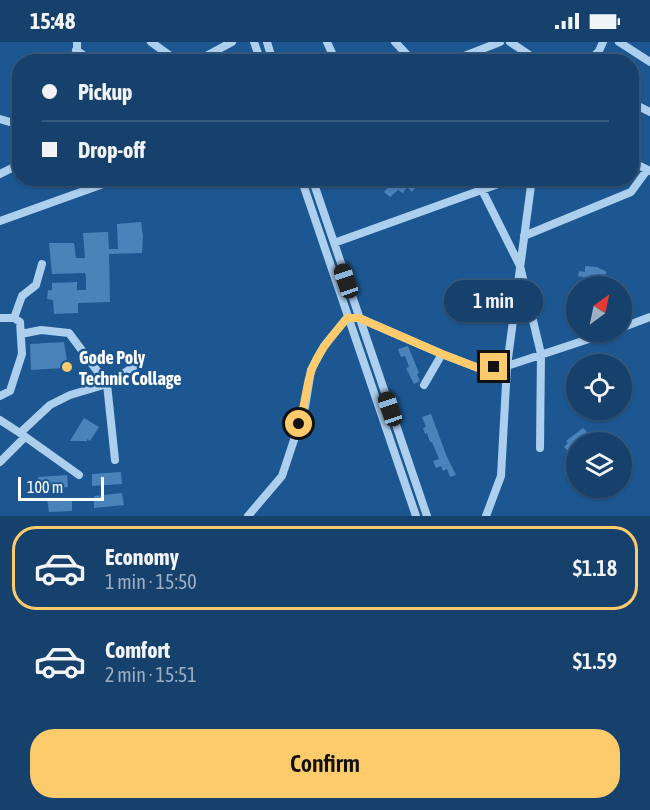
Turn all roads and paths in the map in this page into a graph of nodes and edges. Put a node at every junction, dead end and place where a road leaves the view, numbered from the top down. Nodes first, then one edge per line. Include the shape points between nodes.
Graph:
1 (151, 42) edge
2 (232, 42) edge
3 (336, 42) edge
4 (397, 42) edge
5 (500, 42) edge
6 (510, 42) edge
7 (619, 42) edge
8 (329, 46) edge
9 (168, 54) edge
10 (210, 54) edge
11 (407, 54) edge
12 (469, 54) edge
13 (528, 54) edge
14 (638, 54) edge
15 (649, 171) edge
16 (639, 183) edge
17 (93, 186) edge
18 (304, 186) edge
19 (315, 186) edge
20 (480, 186) edge
21 (495, 186) edge
22 (531, 186) edge
23 (636, 186) edge
24 (482, 191) junction
25 (0, 221) edge
26 (524, 236) junction
27 (334, 243) junction
28 (42, 264) dead end
29 (520, 266) junction
30 (650, 317) edge
31 (0, 318) edge
32 (14, 318) junction
33 (347, 318) junction
34 (359, 318) junction
35 (632, 324) edge
36 (21, 334) junction
37 (579, 342) edge
38 (442, 354) junction
39 (541, 354) junction
40 (138, 364) dead end
41 (507, 366) junction
42 (107, 384) junction
43 (424, 385) dead end
44 (0, 396) edge
45 (0, 420) edge
46 (23, 435) junction
47 (540, 447) dead end
48 (405, 454) junction
49 (396, 458) junction
50 (115, 460) dead end
51 (0, 462) edge
52 (79, 475) dead end
53 (248, 516) edge
54 (416, 516) edge
55 (427, 516) edge
56 (486, 516) edge

1 - 9 street
2 - 10 street
3 - 8 street
4 - 11 street
5 - 12 street
6 - 13 street
7 - 14 street
15 - 16 street
17 - 25 street
18 - 33 street
19 - 27 street
20 - 24 street
21 - 24 street
22 - 26 street
23 - 26 street via 631,192
24 - 27 street
24 - 29 street
26 - 29 street
27 - 34 street
28 - 32 street via 36,285 22,296
29 - 39 street
29 - 41 street
30 - 35 street
31 - 32 street
32 - 36 street via 20,322
33 - 34 street
33 - 49 street
33 - 53 street via 311,370 305,407 282,476
34 - 38 street
34 - 48 street
36 - 42 street via 41,330 69,333
36 - 44 street via 22,354 10,391
37 - 39 street
38 - 41 street via 481,369
38 - 43 street
39 - 41 street
39 - 47 street
40 - 42 street
41 - 56 street via 501,476
42 - 46 street via 50,405
42 - 50 street
45 - 46 street
46 - 51 street
46 - 52 street
48 - 49 street
48 - 55 street
49 - 54 street

